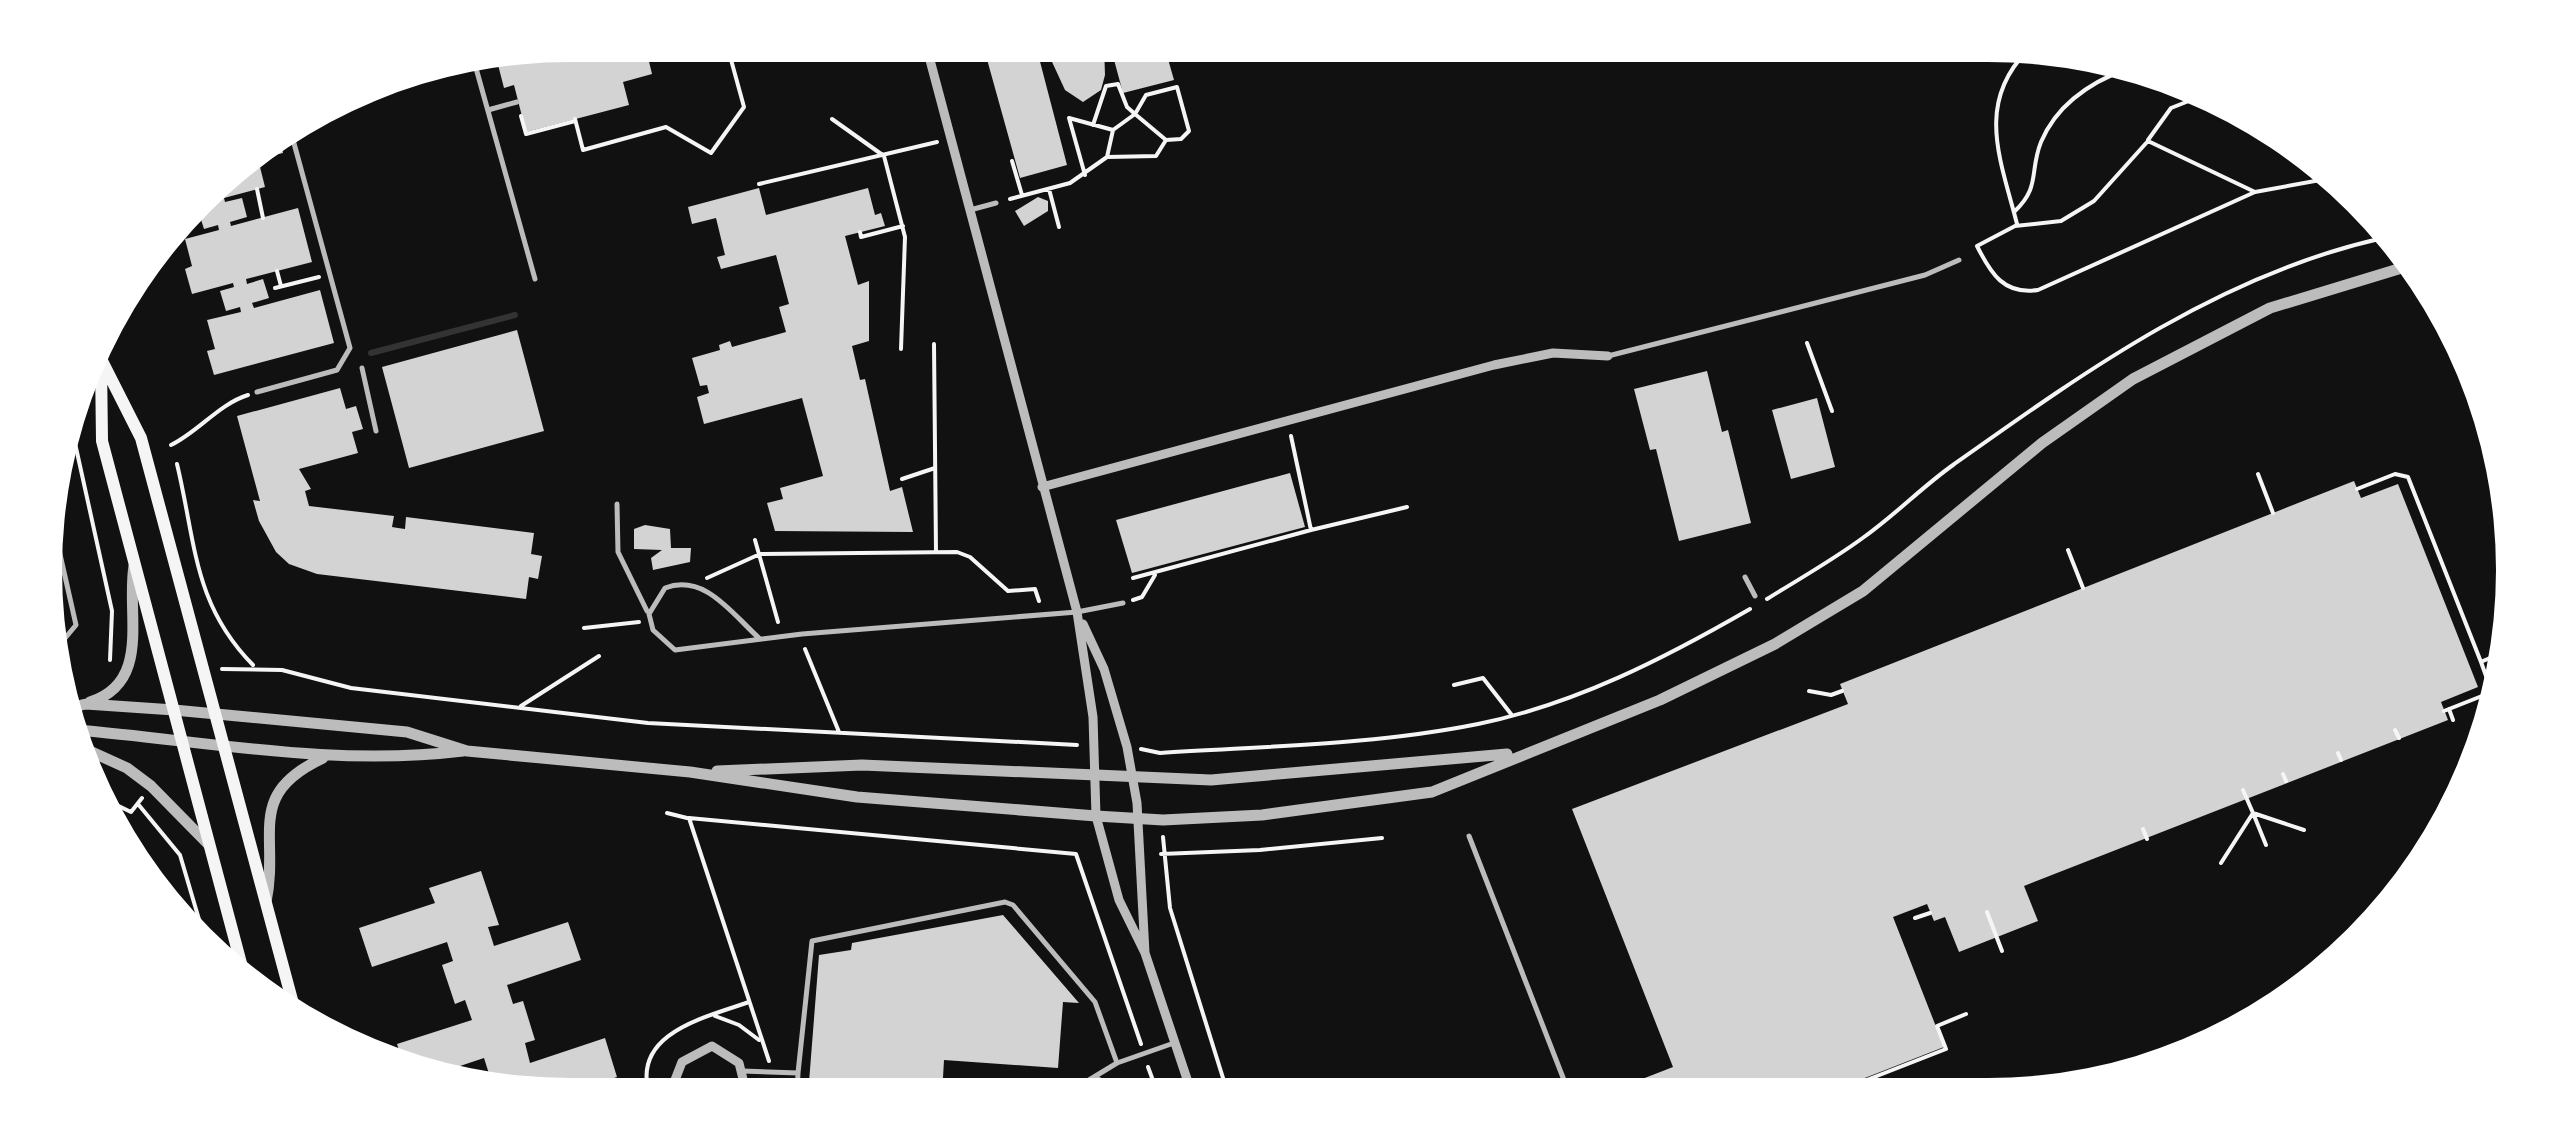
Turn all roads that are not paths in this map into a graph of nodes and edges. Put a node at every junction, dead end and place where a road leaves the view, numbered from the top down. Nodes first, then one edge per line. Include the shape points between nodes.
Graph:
1 (931, 62) edge
2 (477, 71) edge
3 (516, 102) road end
4 (488, 110) junction
5 (294, 144) edge
6 (996, 204) road end
7 (970, 210) junction
8 (1959, 260) dead end
9 (2398, 269) edge
10 (535, 279) dead end
11 (1608, 356) joint
12 (105, 367) edge
13 (362, 368) dead end
14 (100, 377) edge
15 (257, 392) road end
16 (376, 431) dead end
17 (1042, 487) junction
18 (617, 504) dead end
19 (135, 562) junction
20 (62, 564) edge
21 (1746, 576) dead end
22 (1755, 596) dead end
23 (1123, 603) dead end
24 (1077, 612) junction
25 (649, 618) junction
26 (67, 636) edge
27 (760, 639) junction
28 (86, 704) junction
29 (81, 705) edge
30 (174, 710) junction
31 (216, 714) junction
32 (88, 731) edge
33 (182, 742) junction
34 (225, 748) junction
35 (467, 751) junction
36 (1521, 753) junction
37 (97, 754) edge
38 (327, 756) junction
39 (690, 772) junction
40 (1094, 777) junction
41 (1133, 779) junction
42 (1096, 816) junction
43 (1137, 818) junction
44 (1470, 836) dead end
45 (209, 845) junction
46 (266, 902) junction
47 (1145, 953) junction
48 (238, 954) edge
49 (291, 995) edge
50 (1174, 1043) junction
51 (1117, 1063) junction
52 (742, 1071) junction
53 (798, 1072) junction
54 (1098, 1074) junction
55 (676, 1078) edge
56 (741, 1078) edge
57 (798, 1078) edge
58 (1092, 1078) edge
59 (1099, 1078) edge
60 (1186, 1078) edge
61 (1563, 1078) edge

1 - 7 street
2 - 4 lane
3 - 4 lane
4 - 10 lane
5 - 15 lane via 350,348 337,370
6 - 7 lane
7 - 17 street
8 - 11 lane via 1926,275
9 - 36 street via 2304,295 2205,337 2086,410 1825,616 1660,700
11 - 17 street via 1553,353
12 - 31 main road via 138,428
13 - 16 lane
14 - 19 main road via 102,441
17 - 24 street
18 - 25 lane via 618,552
19 - 28 street via 134,656 110,692
19 - 30 main road
20 - 26 lane via 76,625
21 - 22 lane
23 - 24 lane
24 - 27 lane
24 - 40 street
24 - 41 street via 1104,669
25 - 27 lane via 675,650
25 - 27 lane via 664,588 684,582
28 - 29 street
28 - 30 street
30 - 31 street
30 - 33 main road
31 - 34 main road
31 - 35 street via 407,732
32 - 33 street
33 - 34 street
33 - 45 main road
34 - 38 street
34 - 46 main road
35 - 38 street via 399,759
35 - 39 street
36 - 41 street via 1326,773
36 - 43 street via 1416,795 1308,811
37 - 45 street via 152,786
38 - 46 street via 292,775 274,795
39 - 40 street via 862,765
39 - 42 street via 857,797
40 - 41 street
40 - 42 street
41 - 43 street
42 - 43 street
42 - 47 street via 1104,854
43 - 47 street
44 - 61 lane
45 - 48 main road
46 - 49 main road
47 - 50 street
50 - 51 lane
50 - 60 street
51 - 53 lane via 1095,1002 1005,902 812,941
51 - 54 lane
52 - 53 lane
52 - 55 street via 725,1051 704,1048 682,1062
52 - 56 street
53 - 57 lane
54 - 58 lane
54 - 59 lane

